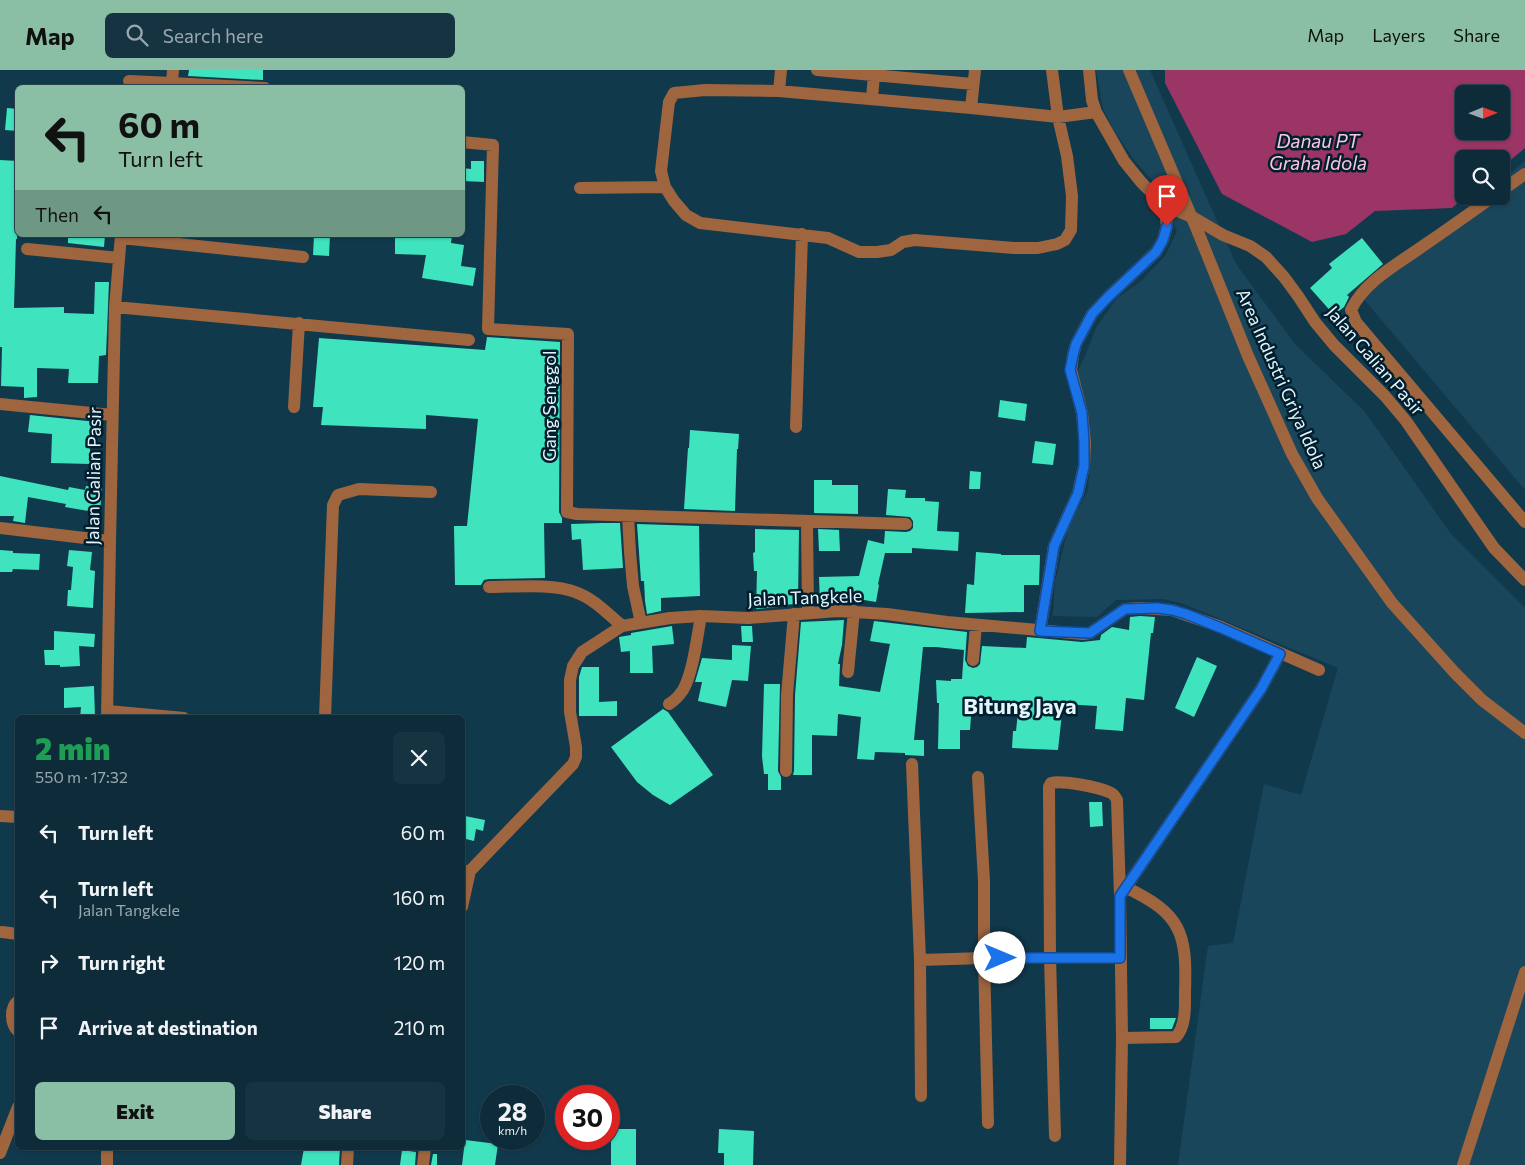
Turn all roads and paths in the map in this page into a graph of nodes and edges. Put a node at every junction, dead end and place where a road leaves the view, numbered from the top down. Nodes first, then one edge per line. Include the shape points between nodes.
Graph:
1 (781, 70) edge
2 (817, 70) edge
3 (975, 70) edge
4 (1052, 70) edge
5 (1089, 70) edge
6 (1129, 70) edge
7 (874, 74) junction
8 (173, 76) edge
9 (130, 80) edge
10 (973, 84) junction
11 (242, 85) edge
12 (780, 91) junction
13 (872, 99) junction
14 (971, 108) junction
15 (1096, 112) junction
16 (1058, 117) junction
17 (465, 142) edge
18 (1525, 174) edge
19 (1510, 185) edge
20 (665, 187) junction
21 (580, 188) dead end
22 (1164, 205) junction
23 (1481, 205) edge
24 (802, 234) junction
25 (121, 237) edge
26 (130, 237) edge
27 (27, 249) dead end
28 (303, 257) dead end
29 (119, 258) junction
30 (115, 307) junction
31 (299, 323) junction
32 (469, 340) dead end
33 (0, 404) edge
34 (294, 407) dead end
35 (112, 415) junction
36 (796, 427) dead end
37 (431, 492) dead end
38 (628, 516) junction
39 (807, 522) junction
40 (1525, 522) edge
41 (906, 524) dead end
42 (0, 528) edge
43 (110, 541) junction
44 (1525, 580) edge
45 (490, 587) dead end
46 (854, 611) junction
47 (808, 613) junction
48 (794, 614) junction
49 (701, 616) junction
50 (641, 623) junction
51 (976, 624) junction
52 (622, 626) junction
53 (1040, 631) junction
54 (1280, 654) junction
55 (973, 660) dead end
56 (1319, 670) dead end
57 (848, 672) dead end
58 (669, 704) dead end
59 (108, 714) edge
60 (127, 715) edge
61 (324, 715) edge
62 (1525, 733) edge
63 (912, 764) dead end
64 (786, 771) dead end
65 (978, 777) dead end
66 (0, 816) edge
67 (15, 817) edge
68 (466, 871) edge
69 (1123, 892) junction
70 (2, 932) dead end
71 (15, 934) edge
72 (1050, 957) junction
73 (984, 958) junction
74 (1120, 958) junction
75 (920, 960) junction
76 (1525, 972) edge
77 (15, 1002) edge
78 (15, 1029) edge
79 (1122, 1038) junction
80 (921, 1096) dead end
81 (15, 1115) edge
82 (988, 1123) dead end
83 (1055, 1136) dead end
84 (107, 1150) edge
85 (348, 1150) edge
86 (424, 1150) edge
87 (0, 1153) edge
88 (108, 1165) edge
89 (347, 1165) edge
90 (422, 1165) edge
91 (1120, 1165) edge
92 (1463, 1165) edge

1 - 12 street
2 - 7 street
3 - 10 street
4 - 16 street
5 - 15 street
6 - 62 street, Area Industri Griya Idola, bridge via 1248,356 1292,454 1317,498 1392,603 1482,700
7 - 10 street
7 - 13 street
8 - 9 street
8 - 11 street
10 - 14 street
12 - 13 street
12 - 20 street via 674,93 669,102 661,171
13 - 14 street
14 - 16 street
15 - 16 street
15 - 22 street via 1124,161
16 - 24 street via 1072,196 1071,230 1065,240 1057,244 1014,248 915,240 903,242 890,250 859,252 828,238
17 - 38 street, Gang Senggol via 493,145 488,329 568,334 567,512
18 - 19 street
20 - 21 street
20 - 24 street via 686,215 700,223
22 - 44 street, Jalan Galian Pasir via 1250,246 1266,257 1320,328 1406,421 1489,542
22 - 53 street via 1167,226 1156,252 1092,314 1076,344 1070,370 1082,413 1084,466 1078,493 1054,546
23 - 40 street via 1366,289 1351,310 1356,322
24 - 36 street
25 - 29 street, Jalan Galian Pasir
26 - 28 street
27 - 29 street
29 - 30 street, Jalan Galian Pasir
30 - 31 street
30 - 35 street, Jalan Galian Pasir
31 - 32 street
31 - 34 street
33 - 35 street
35 - 43 street, Jalan Galian Pasir
37 - 61 street via 359,488 338,495 333,505
38 - 39 street, Gang Senggol
38 - 50 street via 633,586
39 - 41 street, Gang Senggol
39 - 47 street
42 - 43 street
43 - 59 street, Jalan Galian Pasir
45 - 52 street via 552,587 575,592
46 - 47 street, Jalan Tangkele
46 - 51 street, Jalan Tangkele
46 - 57 street
47 - 48 street, Jalan Tangkele
48 - 49 street, Jalan Tangkele via 748,618
48 - 64 street via 787,695
49 - 50 street, Jalan Tangkele
49 - 58 street via 683,690
50 - 52 street, Jalan Tangkele
51 - 53 street, Jalan Tangkele
51 - 55 street
52 - 68 street, Jalan Tangkele via 582,652 573,666 570,680 570,712 576,747 573,764
53 - 54 street, Jalan Tangkele via 1090,633 1125,609 1157,608 1186,614
54 - 56 street, Jalan Tangkele
54 - 69 street via 1261,689
59 - 60 street
63 - 75 street
65 - 73 street via 984,881
66 - 67 street
69 - 72 street via 1115,796 1085,786 1051,782
69 - 74 street
69 - 79 street via 1141,895 1168,913 1183,941 1186,964 1184,1010 1181,1031 1176,1037
70 - 71 street
72 - 73 street
72 - 74 street
72 - 83 street
73 - 75 street
73 - 82 street
74 - 79 street
75 - 80 street
76 - 92 street
77 - 78 street via 12,1020
79 - 91 street
81 - 87 street
84 - 88 street
85 - 89 street
86 - 90 street

